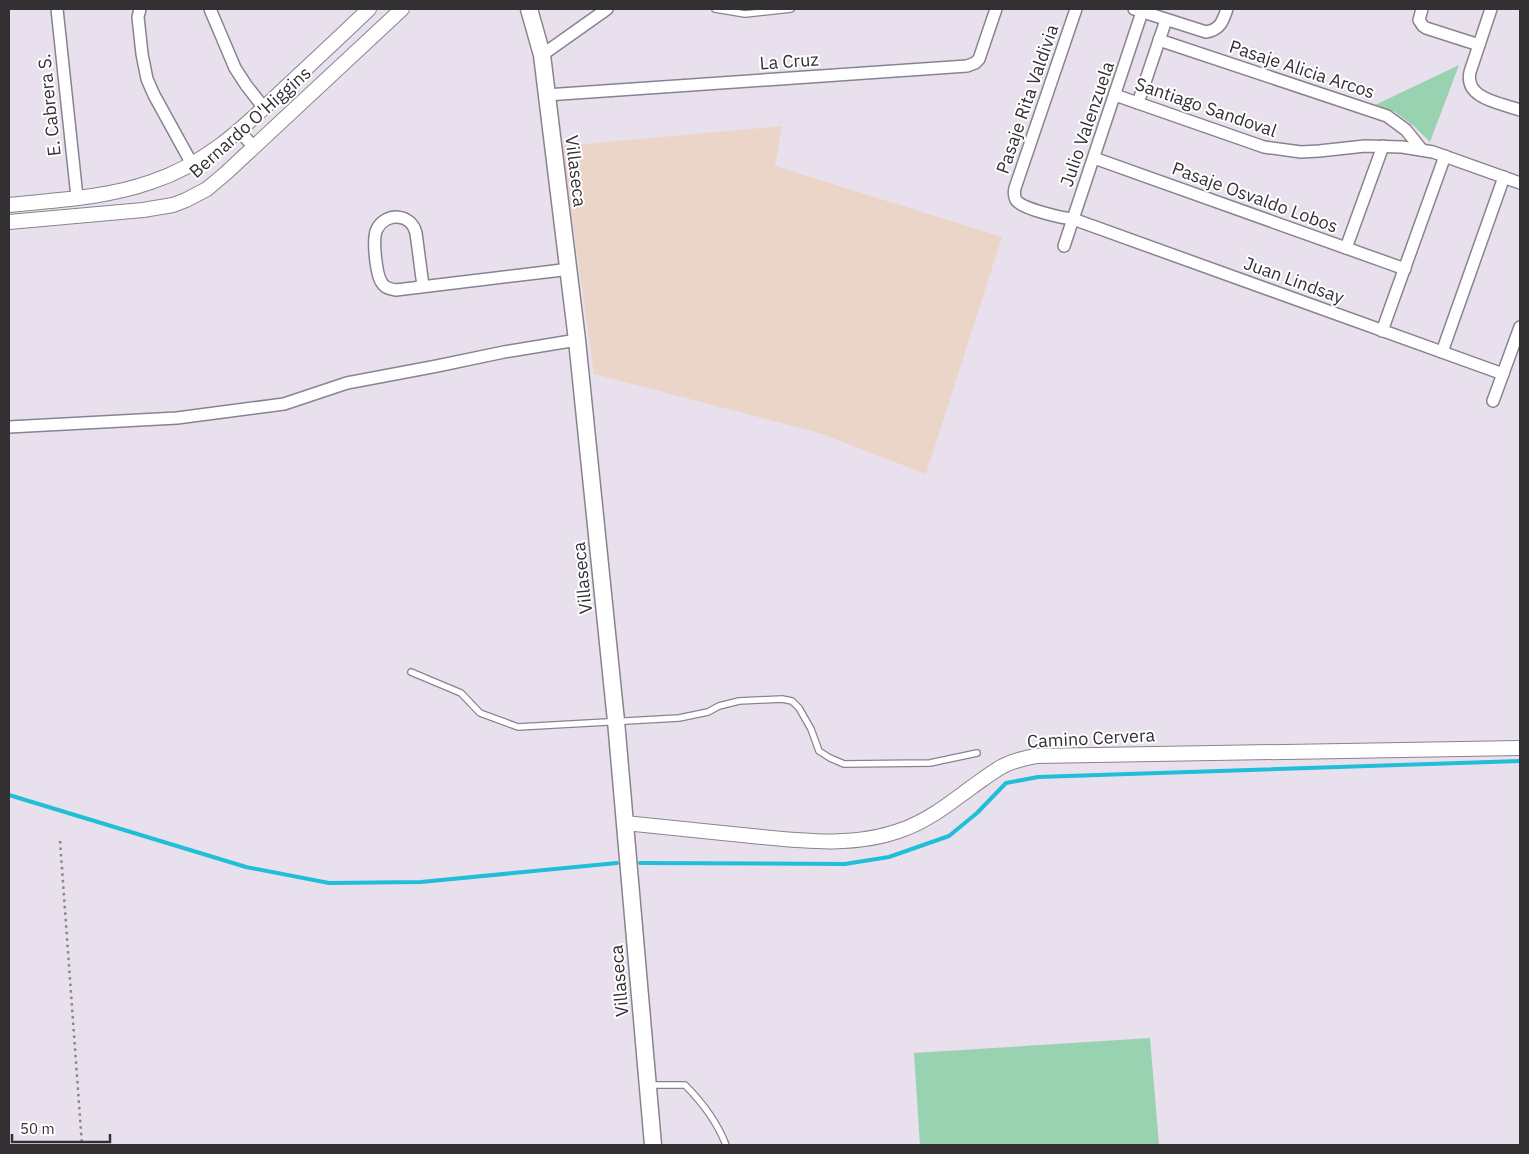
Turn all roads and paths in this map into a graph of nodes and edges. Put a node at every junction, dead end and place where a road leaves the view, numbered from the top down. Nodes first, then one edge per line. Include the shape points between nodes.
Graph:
1 (57, 9) edge
2 (140, 9) edge
3 (210, 9) edge
4 (370, 9) edge
5 (402, 9) edge
6 (529, 9) edge
7 (608, 9) edge
8 (715, 9) edge
9 (791, 9) edge
10 (996, 9) edge
11 (1076, 9) edge
12 (1227, 9) edge
13 (1422, 9) edge
14 (1491, 9) edge
15 (1138, 10) edge
16 (1166, 20) junction
17 (1159, 40) junction
18 (1479, 46) junction
19 (542, 55) junction
20 (546, 95) junction
21 (1115, 95) junction
22 (1138, 103) junction
23 (264, 108) junction
24 (1520, 110) edge
25 (239, 131) junction
26 (1383, 146) junction
27 (254, 147) junction
28 (1422, 150) junction
29 (1445, 156) junction
30 (1094, 158) junction
31 (192, 164) junction
32 (1504, 177) junction
33 (1520, 183) edge
34 (77, 197) junction
35 (9, 205) edge
36 (1073, 219) junction
37 (9, 222) edge
38 (1064, 246) dead end
39 (1346, 248) junction
40 (569, 269) junction
41 (1405, 269) junction
42 (423, 286) junction
43 (1520, 327) edge
44 (1382, 331) junction
45 (577, 340) junction
46 (1442, 352) junction
47 (1503, 374) junction
48 (1494, 401) dead end
49 (9, 427) edge
50 (410, 672) dead end
51 (616, 721) junction
52 (1520, 748) edge
53 (977, 753) dead end
54 (625, 824) junction
55 (60, 841) dead end
56 (648, 1086) junction
57 (82, 1145) edge
58 (653, 1145) edge
59 (726, 1145) edge

1 - 34 street, E. Cabrera S.
2 - 31 street via 138,17 147,79
3 - 23 street via 235,68
4 - 23 street, Bernardo O'Higgins
5 - 27 street, Bernardo O'Higgins
6 - 19 main road, Villaseca
7 - 19 street
8 - 9 lane via 745,14
10 - 20 street, La Cruz via 979,58 967,66
11 - 36 street, Pasaje Rita Valdivia via 1014,192 1017,202 1023,205 1053,216
12 - 16 street via 1221,24 1210,32
13 - 18 street via 1419,20 1426,28
14 - 18 street
15 - 16 street
15 - 21 street, Julio Valenzuela
16 - 17 street
17 - 22 street
17 - 28 street, Pasaje Alicia Arcos via 1386,116 1406,130
18 - 24 street via 1469,77 1471,87 1479,96
19 - 20 main road, Villaseca
20 - 40 main road, Villaseca
21 - 22 street, Santiago Sandoval
21 - 30 street, Julio Valenzuela
22 - 26 street, Santiago Sandoval via 1264,147 1301,152
23 - 25 street, Bernardo O'Higgins
25 - 27 street
25 - 31 street, Bernardo O'Higgins
26 - 28 street, Santiago Sandoval
26 - 39 street
27 - 37 street, Bernardo O'Higgins via 207,189 173,205
28 - 29 street, Santiago Sandoval
29 - 32 street, Santiago Sandoval
29 - 41 street
30 - 36 street, Julio Valenzuela
30 - 39 street, Pasaje Osvaldo Lobos
31 - 34 street, Bernardo O'Higgins via 134,187
32 - 33 street, Santiago Sandoval
32 - 46 street
34 - 35 street, Bernardo O'Higgins
36 - 38 street, Julio Valenzuela
36 - 44 street, Juan Lindsay
39 - 41 street, Pasaje Osvaldo Lobos
40 - 42 street
40 - 45 main road, Villaseca
41 - 44 street
42 - 42 street via 392,289 380,281 375,234 388,219 402,218 414,228
43 - 47 street
44 - 46 street, Juan Lindsay
45 - 49 street via 347,383 284,404 177,418
45 - 51 main road, Villaseca
46 - 47 street, Juan Lindsay
47 - 48 street
50 - 51 lane via 461,693 480,713 518,727
51 - 53 lane via 679,718 739,701 782,699 792,701 799,708 820,751 844,764 930,763
51 - 54 main road, Villaseca
52 - 54 street, Camino Cervera via 1036,756 993,772 916,824 862,840 807,841
54 - 56 main road, Villaseca
55 - 57 path
56 - 58 main road, Villaseca
56 - 59 lane via 685,1084 698,1097

